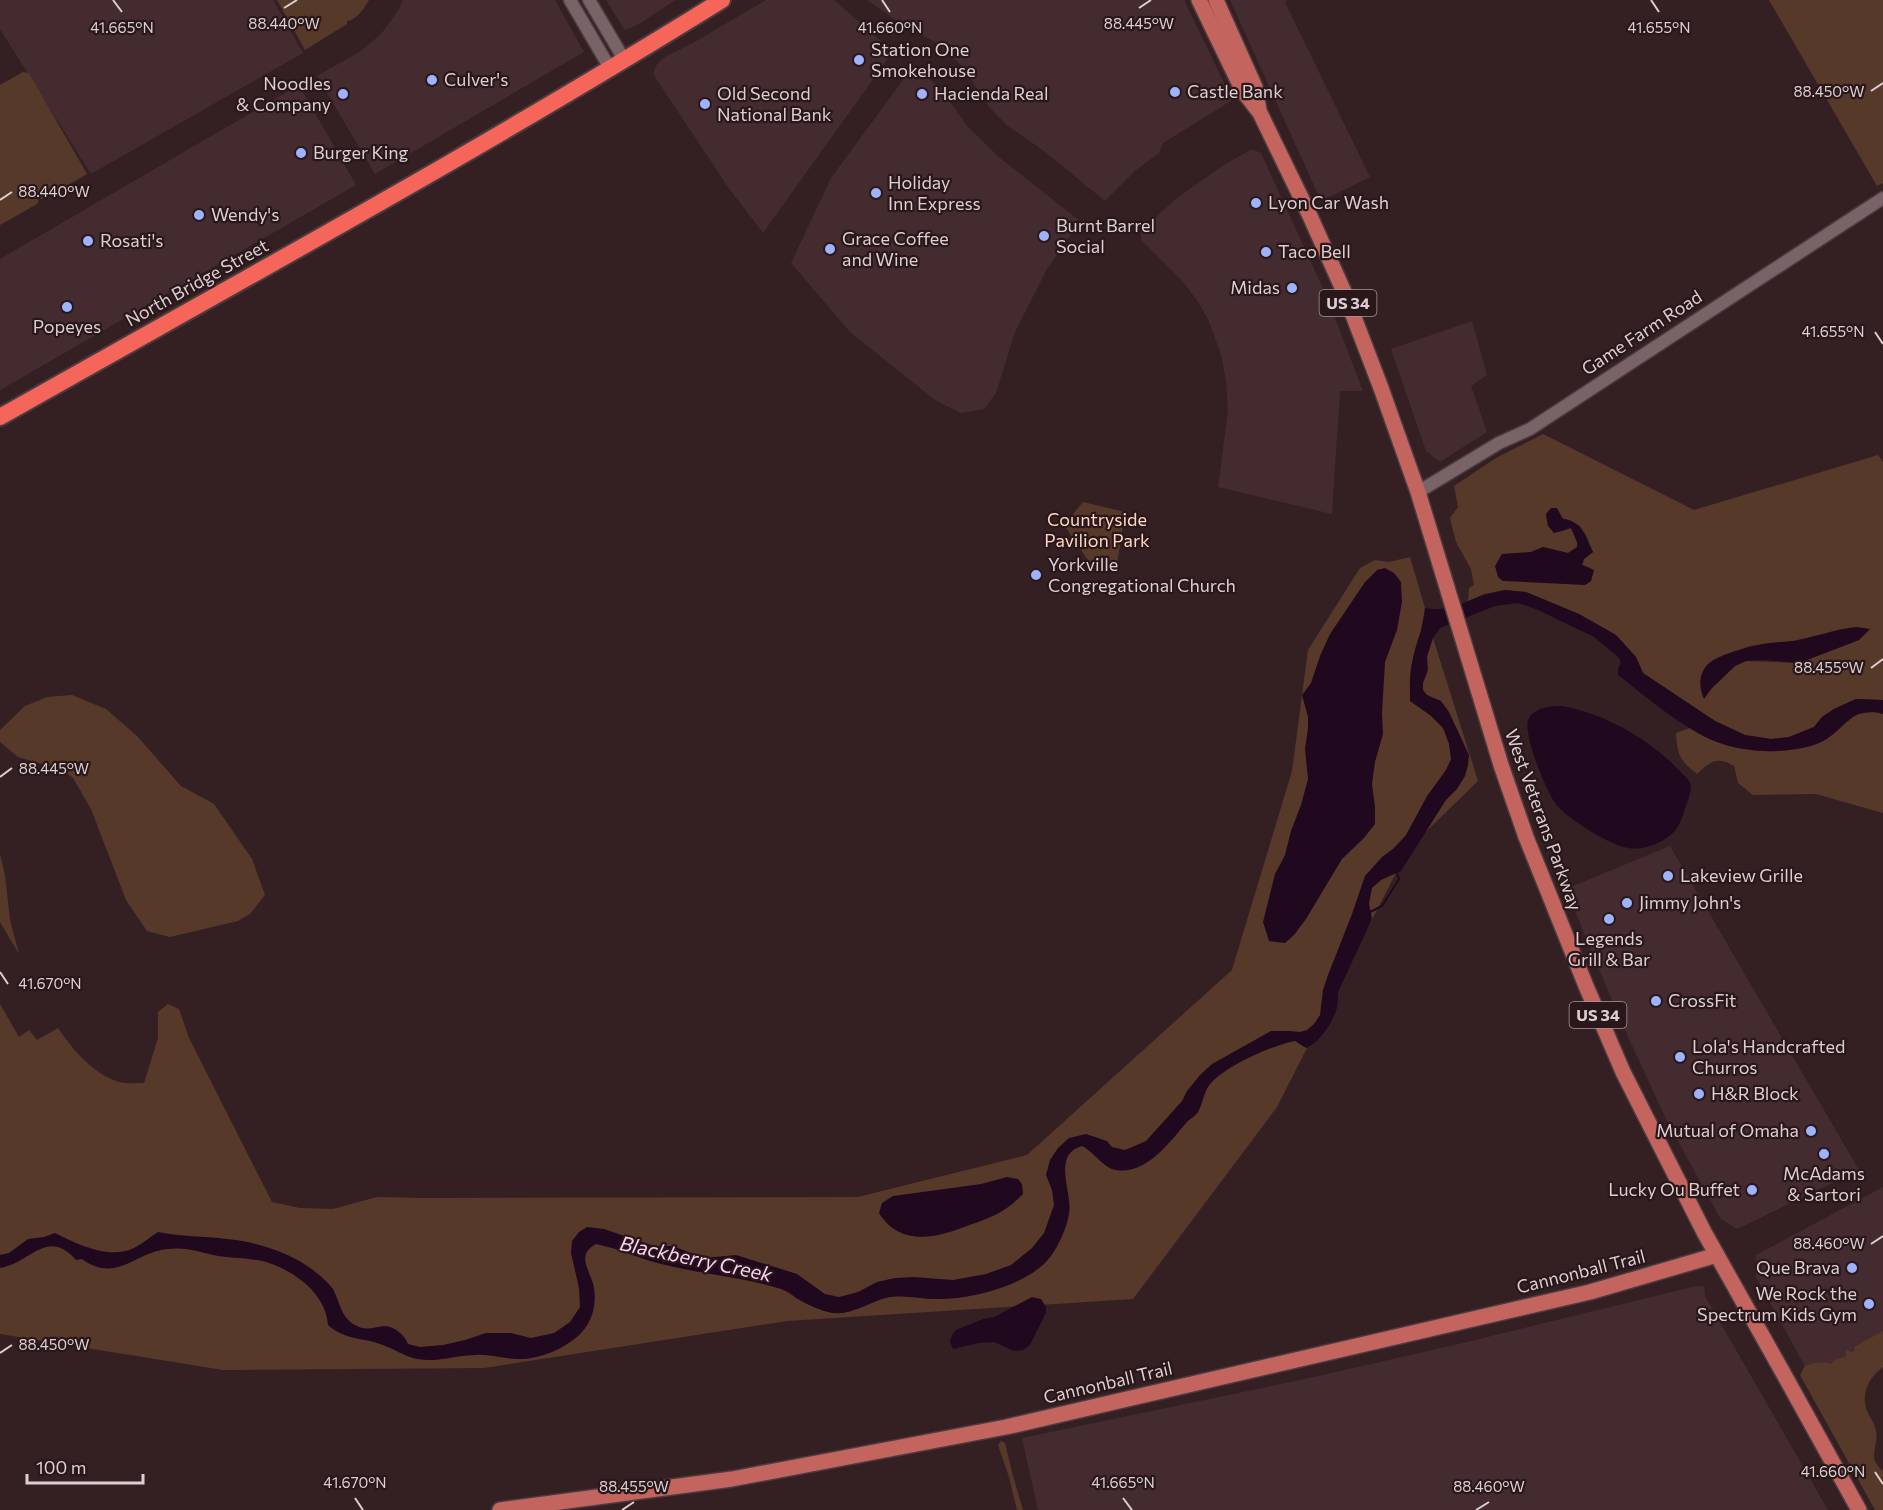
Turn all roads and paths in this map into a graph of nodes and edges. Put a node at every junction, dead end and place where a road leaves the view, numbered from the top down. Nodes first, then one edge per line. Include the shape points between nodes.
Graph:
1 (570, 0) edge
2 (589, 0) edge
3 (722, 0) edge
4 (1200, 0) edge
5 (1216, 0) edge
6 (618, 65) junction
7 (1260, 113) junction
8 (1883, 198) edge
9 (0, 417) edge
10 (1418, 492) junction
11 (1717, 1255) junction
12 (500, 1510) edge
13 (1858, 1510) edge

1 - 6 street
2 - 6 street
3 - 6 highway, North Bridge Street
4 - 7 main road, West Veterans Parkway / US 34 via 1243,91
5 - 7 main road, West Veterans Parkway / US 34 via 1255,87
6 - 9 highway, North Bridge Street
7 - 10 main road, West Veterans Parkway / US 34 via 1345,294
8 - 10 street, Game Farm Road via 1530,429
10 - 11 main road, West Veterans Parkway / US 34 via 1519,817 1623,1072
11 - 12 main road, Cannonball Trail via 1590,1292 1006,1427 732,1479
11 - 13 main road, West Veterans Parkway / US 34

